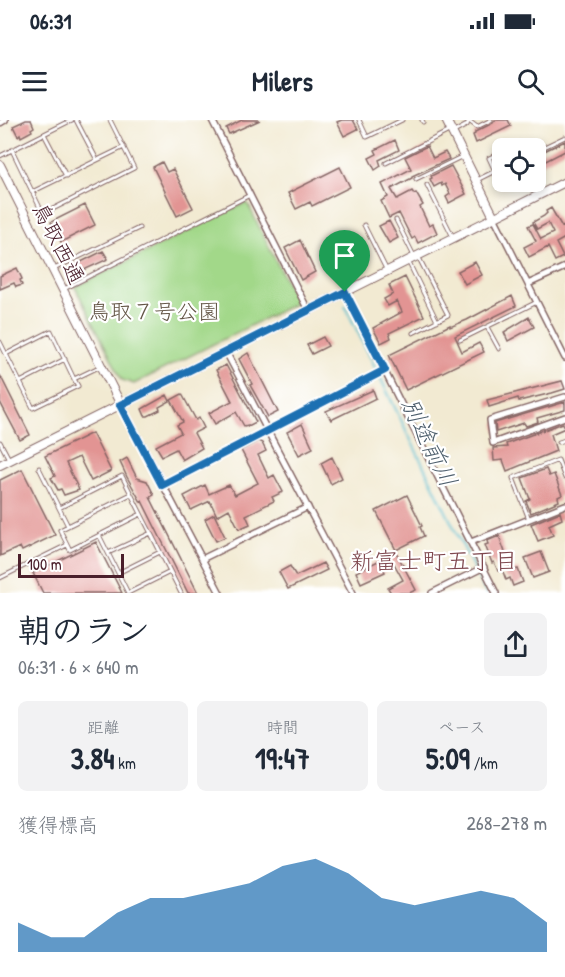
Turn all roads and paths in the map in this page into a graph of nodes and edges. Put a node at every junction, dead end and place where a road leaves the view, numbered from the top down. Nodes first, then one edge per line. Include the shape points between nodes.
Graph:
1 (5, 120) edge
2 (74, 120) edge
3 (110, 120) edge
4 (212, 120) edge
5 (359, 120) edge
6 (402, 120) edge
7 (446, 120) edge
8 (469, 120) edge
9 (491, 120) edge
10 (0, 123) edge
11 (452, 131) junction
12 (44, 134) junction
13 (565, 136) edge
14 (546, 146) edge
15 (124, 147) junction
16 (12, 150) junction
17 (464, 155) junction
18 (0, 156) edge
19 (97, 160) junction
20 (386, 163) dead end
21 (0, 165) edge
22 (492, 173) edge
23 (66, 176) junction
24 (416, 179) dead end
25 (476, 181) junction
26 (565, 182) edge
27 (427, 185) dead end
28 (32, 192) junction
29 (250, 195) junction
30 (494, 217) junction
31 (396, 220) dead end
32 (364, 225) dead end
33 (139, 228) dead end
34 (453, 237) junction
35 (413, 257) junction
36 (565, 267) edge
37 (52, 269) junction
38 (387, 271) junction
39 (528, 284) junction
40 (62, 289) junction
41 (345, 292) junction
42 (537, 302) junction
43 (308, 310) junction
44 (437, 321) junction
45 (487, 327) junction
46 (413, 333) dead end
47 (460, 340) dead end
48 (0, 342) edge
49 (499, 349) dead end
50 (226, 352) junction
51 (6, 354) junction
52 (565, 358) edge
53 (65, 359) junction
54 (101, 366) junction
55 (385, 370) junction
56 (74, 379) junction
57 (20, 382) junction
58 (565, 397) edge
59 (120, 405) junction
60 (565, 417) edge
61 (268, 431) junction
62 (565, 440) edge
63 (0, 441) edge
64 (559, 442) dead end
65 (10, 460) junction
66 (0, 465) edge
67 (39, 468) dead end
68 (565, 478) edge
69 (162, 485) junction
70 (131, 494) junction
71 (565, 505) edge
72 (308, 507) junction
73 (59, 508) junction
74 (141, 514) junction
75 (529, 519) junction
76 (68, 526) junction
77 (151, 533) junction
78 (99, 536) junction
79 (471, 542) junction
80 (67, 545) junction
81 (160, 552) junction
82 (108, 554) junction
83 (202, 560) junction
84 (484, 567) junction
85 (170, 572) junction
86 (118, 573) junction
87 (0, 578) edge
88 (180, 592) edge
89 (128, 593) edge
90 (174, 593) edge
91 (220, 593) edge
92 (353, 593) edge
93 (432, 593) edge
94 (496, 593) edge

1 - 10 street
2 - 12 lane
2 - 19 lane
3 - 15 lane
4 - 29 street
5 - 6 lane via 367,136
7 - 11 main road
8 - 9 lane via 477,127
8 - 11 lane via 467,125
11 - 17 main road
11 - 20 lane
12 - 16 lane
12 - 23 lane
13 - 14 lane
15 - 19 lane
15 - 28 lane via 134,168 43,214
16 - 18 lane
16 - 28 lane
17 - 24 lane
17 - 25 main road
19 - 23 lane
21 - 37 main road, 鳥取西通
22 - 25 lane
23 - 28 lane
25 - 30 main road
26 - 30 main road
27 - 34 lane
29 - 40 lane
29 - 43 street
30 - 34 main road
30 - 39 street
31 - 35 lane
32 - 38 lane
33 - 37 lane
34 - 35 main road
35 - 38 main road
35 - 44 lane
35 - 44 lane via 448,315
36 - 39 street
37 - 40 main road, 鳥取西通
38 - 41 main road
39 - 42 street
40 - 54 main road, 鳥取西通
41 - 43 main road
41 - 55 street
42 - 45 lane
42 - 52 street
43 - 50 main road
44 - 46 lane
45 - 47 lane
45 - 49 lane
48 - 51 lane
50 - 59 main road
50 - 61 street
51 - 53 lane via 51,331
51 - 57 lane
53 - 56 lane
53 - 57 lane
54 - 56 lane
54 - 59 main road, 鳥取西通
55 - 61 street
55 - 79 street
56 - 57 lane via 78,386 33,408
58 - 60 street via 490,420 493,443
59 - 65 main road
59 - 69 street, 鳥取西通
61 - 69 street
61 - 72 street
62 - 64 lane
63 - 65 lane
65 - 66 main road
67 - 73 lane
68 - 75 lane via 558,460 513,478
69 - 83 street, 鳥取西通
70 - 73 lane via 122,476
70 - 74 lane
70 - 76 lane
71 - 75 street
72 - 83 street
72 - 92 street
73 - 76 lane
74 - 77 lane
74 - 78 lane
75 - 79 street
76 - 80 lane via 60,530
77 - 81 lane
77 - 82 lane
78 - 80 lane via 70,550
78 - 82 lane
79 - 84 street
80 - 87 lane
81 - 85 lane
81 - 86 lane
82 - 86 lane
83 - 91 street, 鳥取西通
84 - 93 street
84 - 94 street
85 - 88 lane
85 - 89 lane
86 - 89 lane
88 - 90 lane

